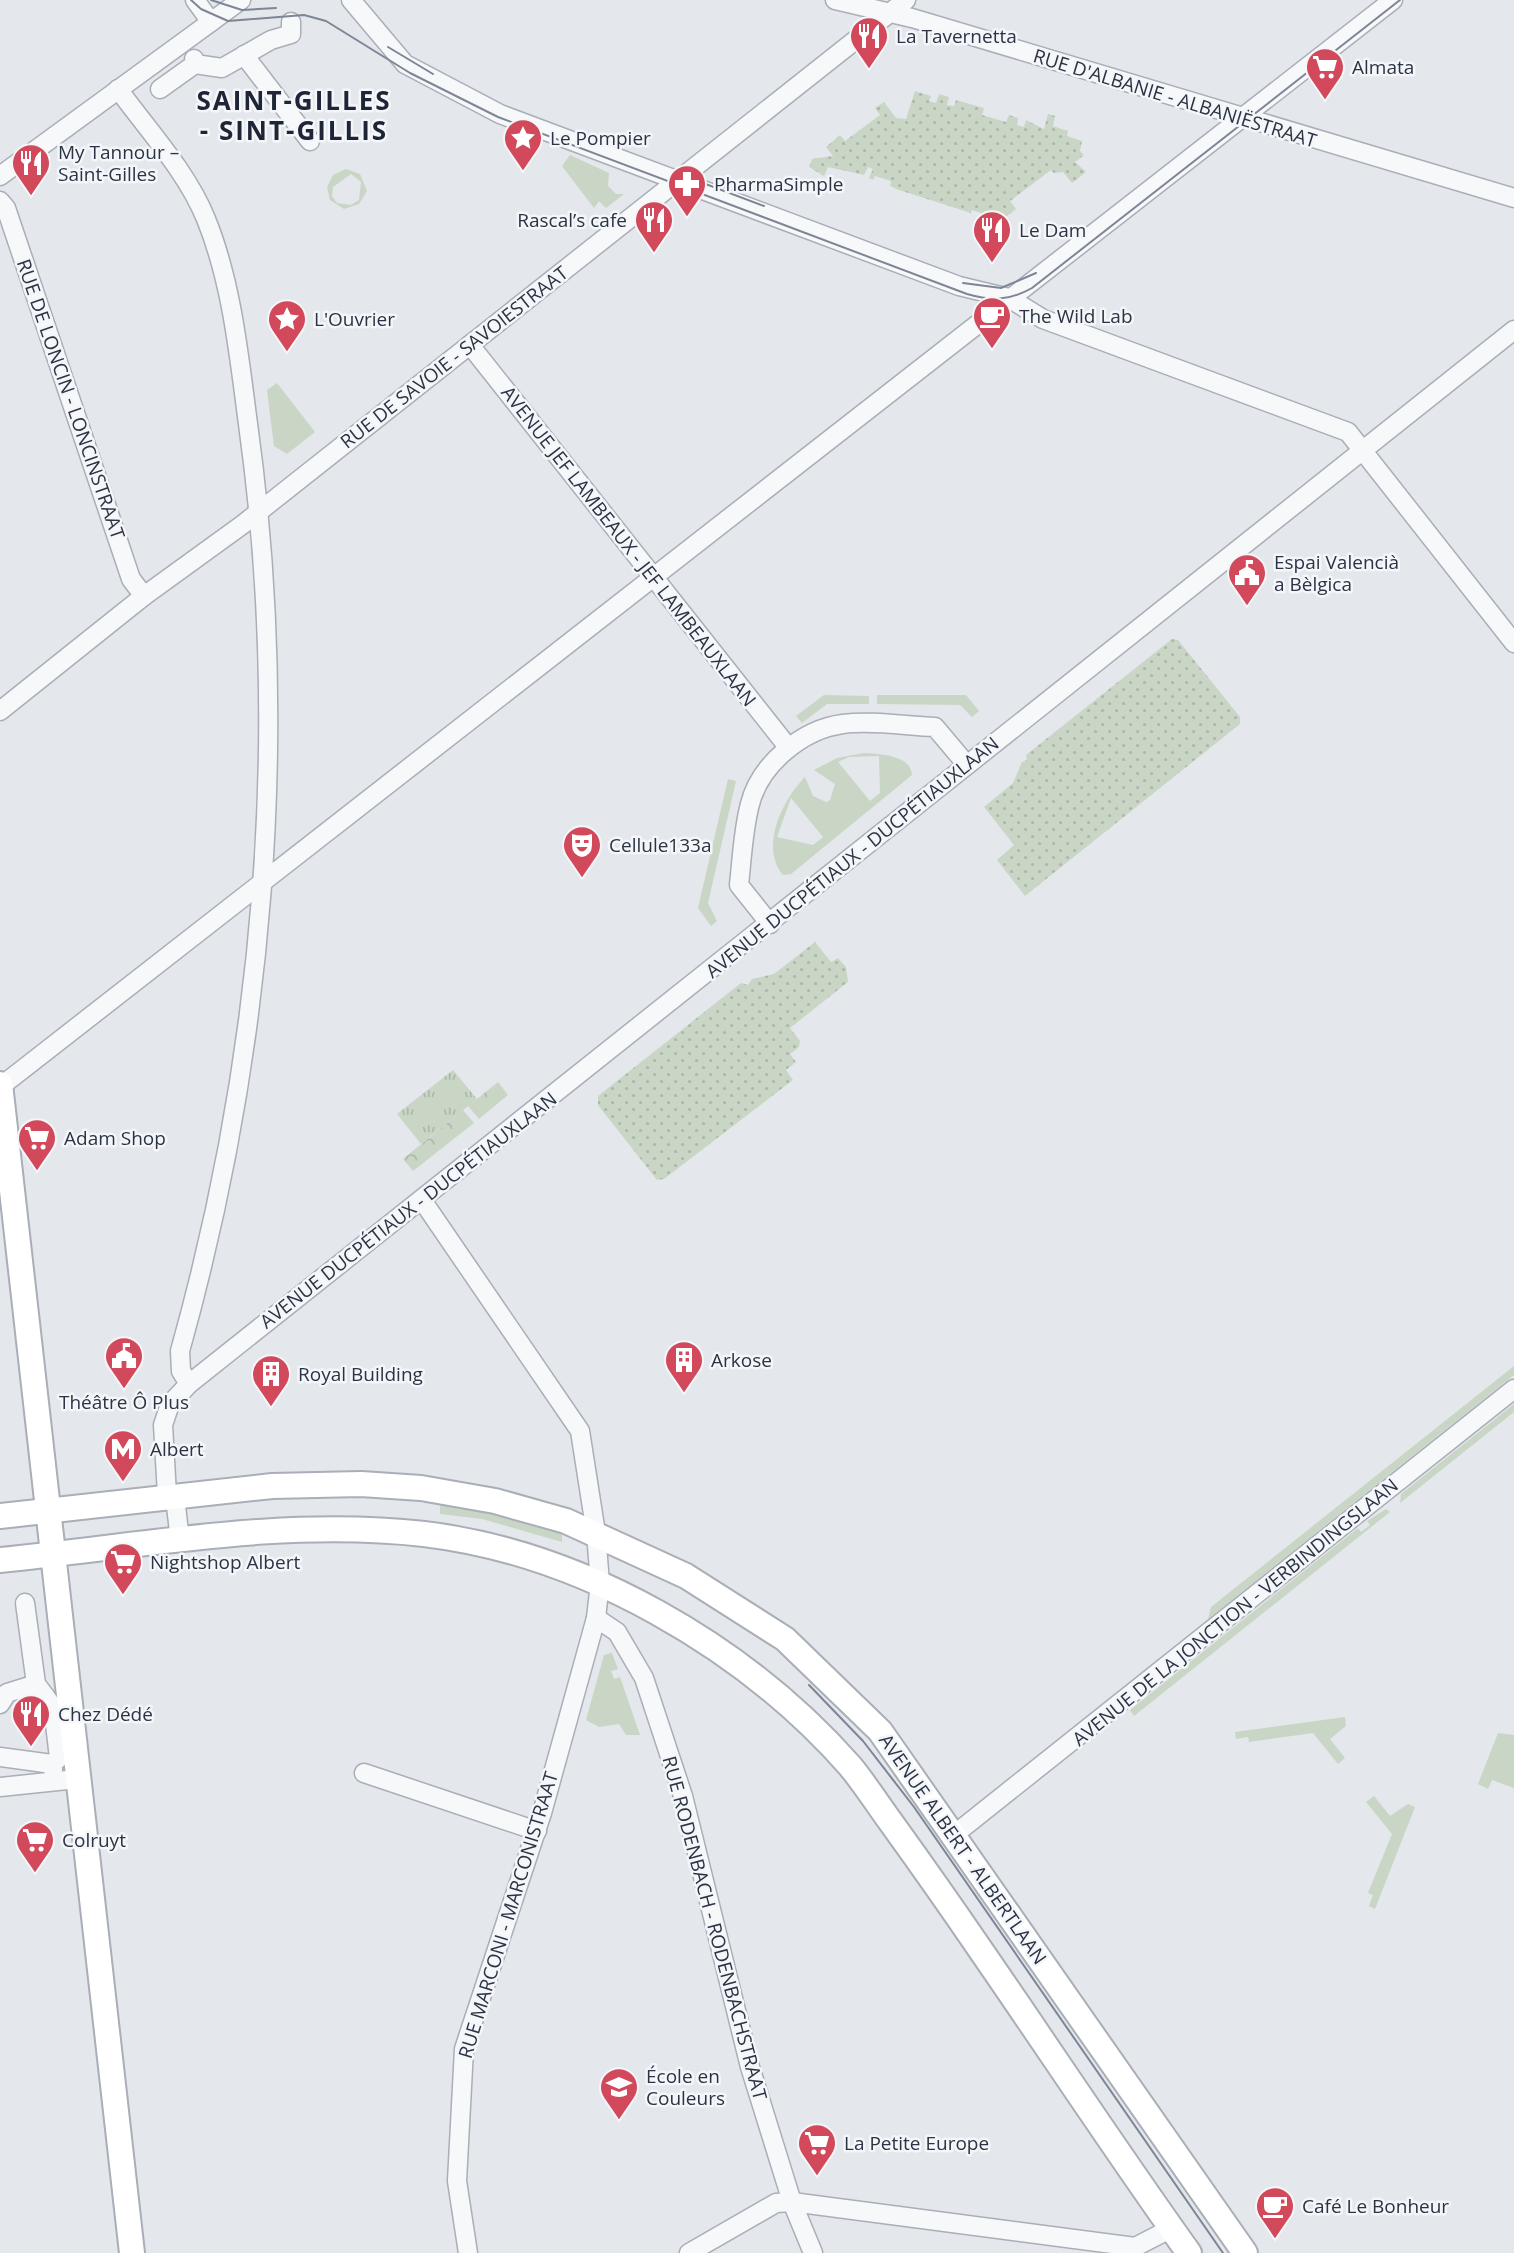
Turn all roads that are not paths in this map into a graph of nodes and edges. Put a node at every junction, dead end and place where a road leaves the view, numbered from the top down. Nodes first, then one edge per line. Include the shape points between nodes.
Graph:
1 (195, 0) edge
2 (241, 0) edge
3 (351, 0) edge
4 (835, 0) edge
5 (906, 0) edge
6 (1393, 0) edge
7 (888, 13) junction
8 (211, 22) junction
9 (290, 22) dead end
10 (244, 55) junction
11 (118, 89) junction
12 (160, 89) dead end
13 (1244, 117) junction
14 (310, 141) dead end
15 (0, 176) edge
16 (678, 179) junction
17 (1514, 198) edge
18 (0, 201) edge
19 (1009, 298) junction
20 (1514, 330) edge
21 (470, 345) junction
22 (1362, 451) junction
23 (259, 511) junction
24 (654, 578) junction
25 (144, 596) junction
26 (1514, 643) edge
27 (0, 710) edge
28 (788, 747) junction
29 (967, 765) junction
30 (262, 881) junction
31 (770, 924) junction
32 (0, 1086) edge
33 (422, 1200) junction
34 (189, 1384) junction
35 (1514, 1389) edge
36 (166, 1495) junction
37 (49, 1510) junction
38 (0, 1516) edge
39 (596, 1533) junction
40 (180, 1540) junction
41 (54, 1553) junction
42 (0, 1560) edge
43 (600, 1583) junction
44 (20, 1605) dead end
45 (596, 1618) junction
46 (40, 1695) junction
47 (0, 1704) edge
48 (0, 1757) edge
49 (364, 1773) dead end
50 (77, 1779) junction
51 (0, 1787) edge
52 (537, 1831) junction
53 (955, 1834) junction
54 (792, 2202) junction
55 (1171, 2228) junction
56 (132, 2253) edge
57 (468, 2253) edge
58 (689, 2253) edge
59 (813, 2253) edge
60 (1189, 2253) edge
61 (1245, 2253) edge

1 - 8 street
2 - 8 street
3 - 16 street via 390,49 419,72 500,114
4 - 7 street, RUE D'ALBANIE - ALBANIËSTRAAT
5 - 7 street, RUE DE SAVOIE - SAVOIESTRAAT
6 - 13 street
7 - 13 street, RUE D'ALBANIE - ALBANIËSTRAAT
7 - 16 street, RUE DE SAVOIE - SAVOIESTRAAT
8 - 11 street
9 - 10 street via 291,34
10 - 12 street via 222,68 194,61
10 - 14 street
11 - 15 street
11 - 23 street via 192,191 206,219 235,326
13 - 17 street, RUE D'ALBANIE - ALBANIËSTRAAT
13 - 19 street
16 - 19 street via 959,286
16 - 21 street, RUE DE SAVOIE - SAVOIESTRAAT
18 - 25 street, RUE DE LONCIN - LONCINSTRAAT via 131,579
19 - 22 street via 1043,318 1332,425 1348,432
19 - 24 street
20 - 22 street, AVENUE DUCPÉTIAUX - DUCPÉTIAUXLAAN
21 - 23 street, RUE DE SAVOIE - SAVOIESTRAAT
21 - 24 street, AVENUE JEF LAMBEAUX - JEF LAMBEAUXLAAN
22 - 26 street
22 - 29 street, AVENUE DUCPÉTIAUX - DUCPÉTIAUXLAAN
23 - 25 street, RUE DE SAVOIE - SAVOIESTRAAT
23 - 30 street via 268,710
24 - 28 street, AVENUE JEF LAMBEAUX - JEF LAMBEAUXLAAN
24 - 30 street
25 - 27 street, RUE DE SAVOIE - SAVOIESTRAAT
28 - 29 street via 843,723 935,727
28 - 31 street via 764,774 750,802 739,885
29 - 31 street, AVENUE DUCPÉTIAUX - DUCPÉTIAUXLAAN
30 - 32 street
30 - 34 street via 245,1048 219,1195 180,1351 181,1371
31 - 33 street, AVENUE DUCPÉTIAUX - DUCPÉTIAUXLAAN
32 - 37 main road
33 - 34 street, AVENUE DUCPÉTIAUX - DUCPÉTIAUXLAAN
33 - 39 street via 580,1431
34 - 36 street, AVENUE DUCPÉTIAUX - DUCPÉTIAUXLAAN via 170,1405 163,1425
35 - 53 street, AVENUE DE LA JONCTION - VERBINDINGSLAAN
36 - 37 main road, AVENUE ALBERT - ALBERTLAAN
36 - 39 main road, AVENUE ALBERT - ALBERTLAAN via 272,1486 421,1488 495,1501
36 - 40 street, AVENUE DUCPÉTIAUX - DUCPÉTIAUXLAAN via 176,1506
37 - 38 main road, AVENUE ALBERT - ALBERTLAAN
37 - 41 main road
39 - 43 street
39 - 53 main road, AVENUE ALBERT - ALBERTLAAN via 686,1576 785,1639 880,1731
40 - 41 main road
40 - 43 main road via 297,1529 424,1534 512,1552
41 - 42 main road
41 - 50 main road
43 - 45 street, RUE MARCONI - MARCONISTRAAT
43 - 55 main road via 751,1673 851,1768
44 - 46 street via 28,1622
45 - 52 street, RUE MARCONI - MARCONISTRAAT
45 - 54 street, RUE RODENBACH - RODENBACHSTRAAT via 617,1632 644,1678 683,1796 750,2067
46 - 47 street via 8,1693
46 - 48 street via 53,1707 59,1758 53,1767
49 - 52 street
50 - 51 street
50 - 56 main road
52 - 57 street, RUE MARCONI - MARCONISTRAAT via 464,2049 457,2181
53 - 61 main road, AVENUE ALBERT - ALBERTLAAN
54 - 55 street via 1135,2247
54 - 58 street via 776,2203
54 - 59 street, RUE RODENBACH - RODENBACHSTRAAT
55 - 60 main road

